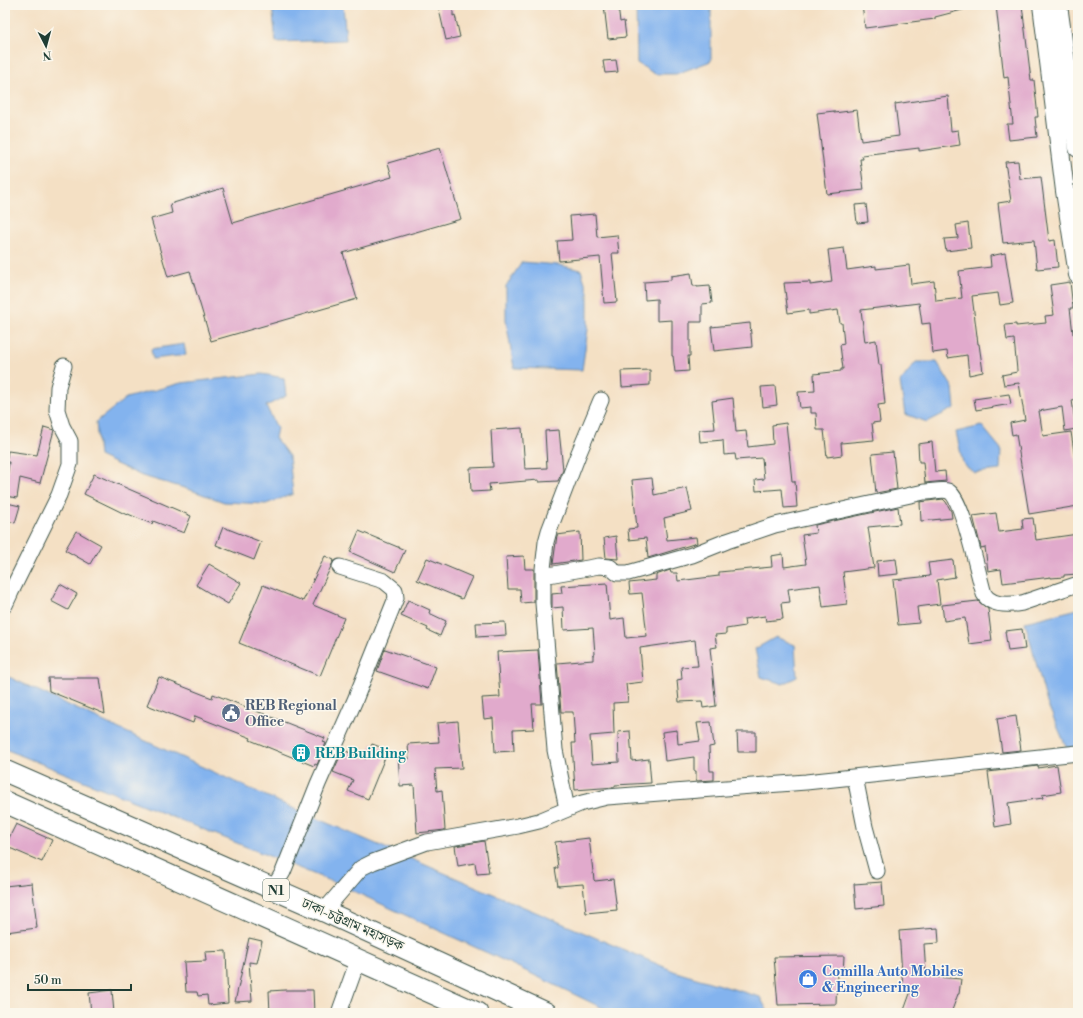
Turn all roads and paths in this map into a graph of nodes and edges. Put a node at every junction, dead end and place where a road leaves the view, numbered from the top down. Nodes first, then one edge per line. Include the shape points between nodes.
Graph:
1 (1042, 5) edge
2 (1058, 5) edge
3 (1078, 148) edge
4 (1078, 276) edge
5 (64, 366) dead end
6 (601, 400) dead end
7 (340, 567) dead end
8 (543, 576) junction
9 (1078, 584) edge
10 (5, 605) edge
11 (1078, 753) edge
12 (5, 772) edge
13 (855, 777) junction
14 (5, 802) edge
15 (567, 809) junction
16 (877, 871) dead end
17 (273, 889) junction
18 (319, 909) junction
19 (302, 934) junction
20 (358, 960) junction
21 (339, 1013) edge
22 (477, 1013) edge
23 (546, 1013) edge

1 - 4 main road
2 - 3 main road
5 - 10 street via 58,387 57,410 70,441 70,464 59,495
6 - 8 street via 549,531
7 - 17 street via 384,581 395,590 396,598 283,872
8 - 9 street via 599,566 610,567 617,573 628,573 692,555 775,525 924,492 947,490 953,494 960,508 983,590 990,601 1022,603
8 - 15 street via 555,750
11 - 13 street
12 - 17 highway, ঢাকা-চট্টগ্রাম মহাসড়ক / N1
13 - 15 street via 607,797
13 - 16 street
14 - 19 highway, N1
15 - 18 street via 539,821 518,826 428,842 373,862 361,868
17 - 18 highway, ঢাকা-চট্টগ্রাম মহাসড়ক / N1
18 - 19 highway
18 - 23 highway, ঢাকা-চট্টগ্রাম মহাসড়ক / N1
19 - 20 highway, N1
20 - 21 street
20 - 22 highway, N1

